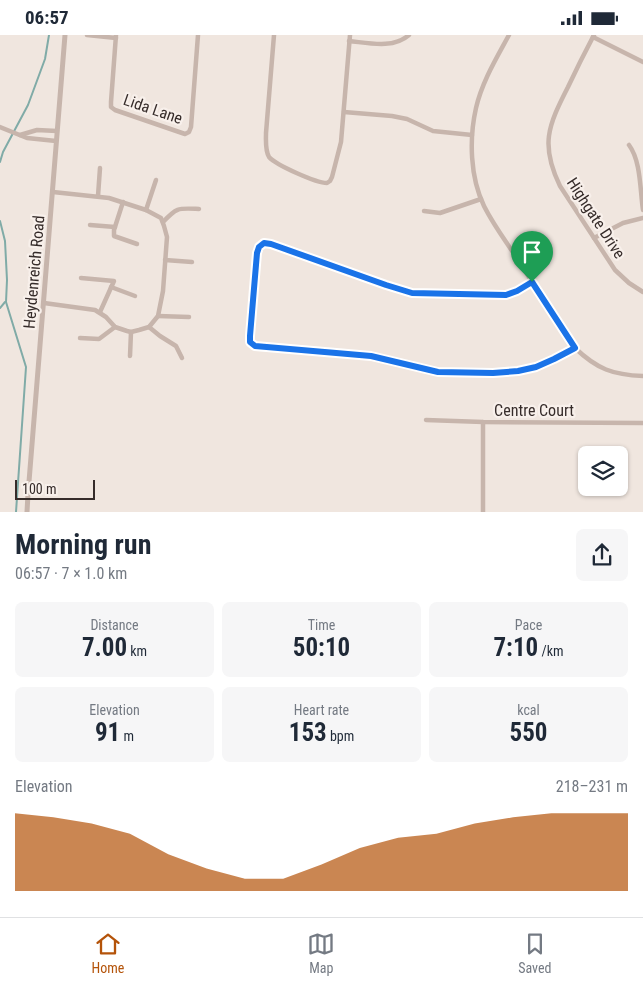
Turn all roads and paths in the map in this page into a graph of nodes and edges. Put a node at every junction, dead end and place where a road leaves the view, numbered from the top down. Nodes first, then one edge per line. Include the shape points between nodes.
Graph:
1 (65, 35) edge
2 (87, 35) edge
3 (198, 35) edge
4 (274, 35) edge
5 (350, 35) edge
6 (409, 35) edge
7 (509, 35) edge
8 (116, 36) edge
9 (594, 36) edge
10 (350, 41) junction
11 (643, 62) edge
12 (344, 112) junction
13 (0, 127) edge
14 (57, 131) junction
15 (20, 135) junction
16 (472, 135) junction
17 (56, 141) junction
18 (629, 145) dead end
19 (100, 168) dead end
20 (156, 180) dead end
21 (53, 192) junction
22 (98, 196) junction
23 (481, 199) junction
24 (123, 202) junction
25 (199, 209) dead end
26 (146, 210) junction
27 (643, 210) edge
28 (424, 211) dead end
29 (643, 218) edge
30 (163, 222) junction
31 (90, 225) dead end
32 (114, 227) junction
33 (594, 238) junction
34 (137, 244) dead end
35 (166, 260) junction
36 (192, 262) dead end
37 (81, 278) dead end
38 (532, 282) junction
39 (111, 287) junction
40 (643, 292) edge
41 (135, 296) dead end
42 (44, 303) junction
43 (100, 312) junction
44 (158, 316) junction
45 (189, 317) dead end
46 (115, 327) junction
47 (149, 327) junction
48 (131, 332) junction
49 (80, 338) dead end
50 (575, 348) junction
51 (130, 356) dead end
52 (182, 358) dead end
53 (643, 376) edge
54 (426, 420) dead end
55 (483, 422) junction
56 (643, 423) edge
57 (27, 512) edge
58 (483, 512) edge

1 - 14 street, Heydenreich Road
2 - 8 street
3 - 8 street, Lida Lane via 188,133 113,109
4 - 12 street via 266,133 270,157 279,165 327,183 332,177 341,142
5 - 10 street
6 - 10 street via 394,43
7 - 16 street via 480,94
9 - 11 street
9 - 33 street, Highgate Drive via 554,113 548,146 553,173
10 - 12 street
12 - 16 street via 392,116 433,131
13 - 15 street
14 - 15 street
14 - 17 street, Heydenreich Road
15 - 17 street
16 - 23 street via 473,164
17 - 21 street, Heydenreich Road
18 - 27 street via 637,163
19 - 22 street
20 - 26 street
21 - 22 street
21 - 42 street, Heydenreich Road
22 - 24 street
23 - 28 street via 440,213
23 - 38 street
24 - 26 street
24 - 32 street
25 - 30 street via 176,209
26 - 30 street
29 - 33 street via 623,223
30 - 35 street via 167,237
31 - 32 street
32 - 34 street via 114,235
33 - 40 street, Highgate Drive via 618,274
35 - 36 street
35 - 44 street
37 - 39 street via 114,281
38 - 50 street
38 - 50 street via 506,295 412,293 268,243 257,249 250,342 255,346 371,356 438,372 518,371 536,367
39 - 41 street
39 - 43 street
42 - 43 street
42 - 57 street, Heydenreich Road
43 - 46 street
44 - 45 street
44 - 47 street
46 - 48 street
46 - 49 street via 99,339
47 - 48 street
47 - 52 street via 174,343
48 - 51 street
50 - 53 street via 607,370 621,375
54 - 55 street, Centre Court
55 - 56 street, Centre Court
55 - 58 street

